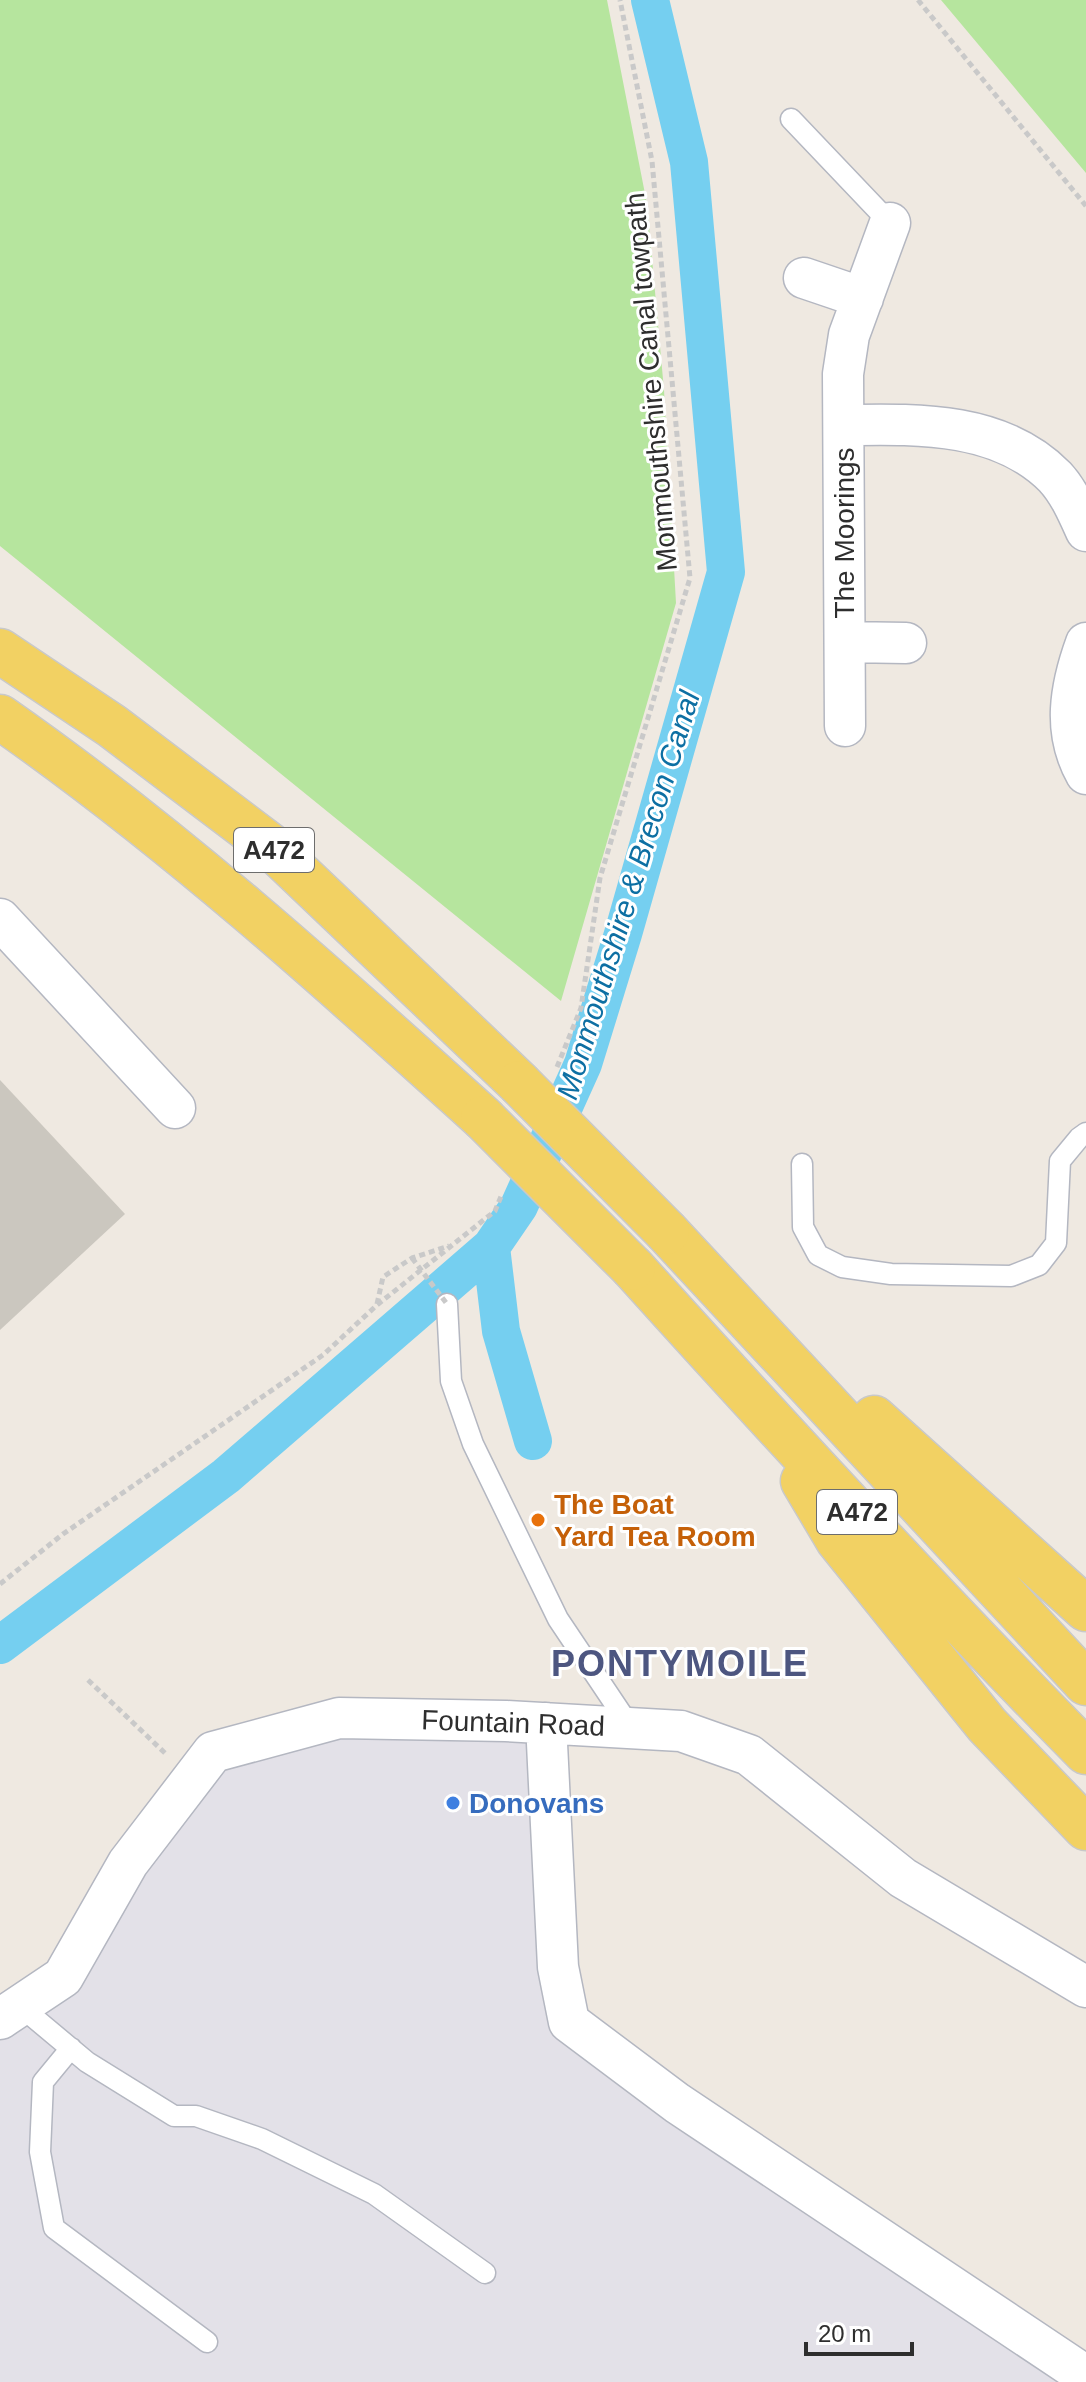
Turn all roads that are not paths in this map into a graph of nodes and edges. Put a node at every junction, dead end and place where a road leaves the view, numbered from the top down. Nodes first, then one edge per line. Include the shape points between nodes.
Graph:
1 (791, 119) dead end
2 (890, 223) joint
3 (804, 278) dead end
4 (863, 298) junction
5 (844, 425) junction
6 (1086, 531) edge
7 (845, 642) junction
8 (906, 643) dead end
9 (1086, 643) edge
10 (0, 651) edge
11 (0, 717) edge
12 (845, 726) dead end
13 (1086, 774) edge
14 (0, 919) edge
15 (175, 1108) dead end
16 (1086, 1133) edge
17 (802, 1164) dead end
18 (667, 1232) junction
19 (447, 1304) road end
20 (760, 1409) junction
21 (1086, 1609) edge
22 (1086, 1683) edge
23 (546, 1723) junction
24 (631, 1728) junction
25 (1086, 1752) edge
26 (1086, 1828) edge
27 (1086, 1987) edge
28 (10, 2012) edge
29 (71, 2048) junction
30 (485, 2273) dead end
31 (207, 2342) dead end
32 (1086, 2376) edge

1 - 2 lane
2 - 4 street, The Moorings
3 - 4 street
4 - 5 street, The Moorings via 849,335 843,374
5 - 6 street, The Moorings via 918,424 997,440 1055,478
5 - 7 street, The Moorings
7 - 8 street, The Moorings
7 - 12 street, The Moorings
9 - 13 street via 1071,691 1071,729
10 - 18 main road, A472, bridge via 112,726 268,844 536,1080
11 - 20 main road, A472, bridge via 236,899 483,1118 633,1268
14 - 15 street
16 - 17 lane via 1060,1161 1056,1243 1039,1265 1011,1276 891,1274 842,1267 818,1255 803,1227
18 - 21 main road
18 - 22 main road, A472
19 - 24 lane via 451,1381 473,1444 558,1619
20 - 25 main road, A472
20 - 26 main road via 838,1540 987,1725
23 - 24 street, Fountain Road
23 - 28 street, Fountain Road via 339,1718 213,1752 128,1863 63,1977
23 - 32 street via 558,1967 569,2022 677,2103
24 - 27 street, Fountain Road via 681,1731 749,1755 903,1878
28 - 29 lane
29 - 30 lane via 174,2116 196,2116 262,2139 374,2194
29 - 31 lane via 43,2082 40,2152 54,2228

